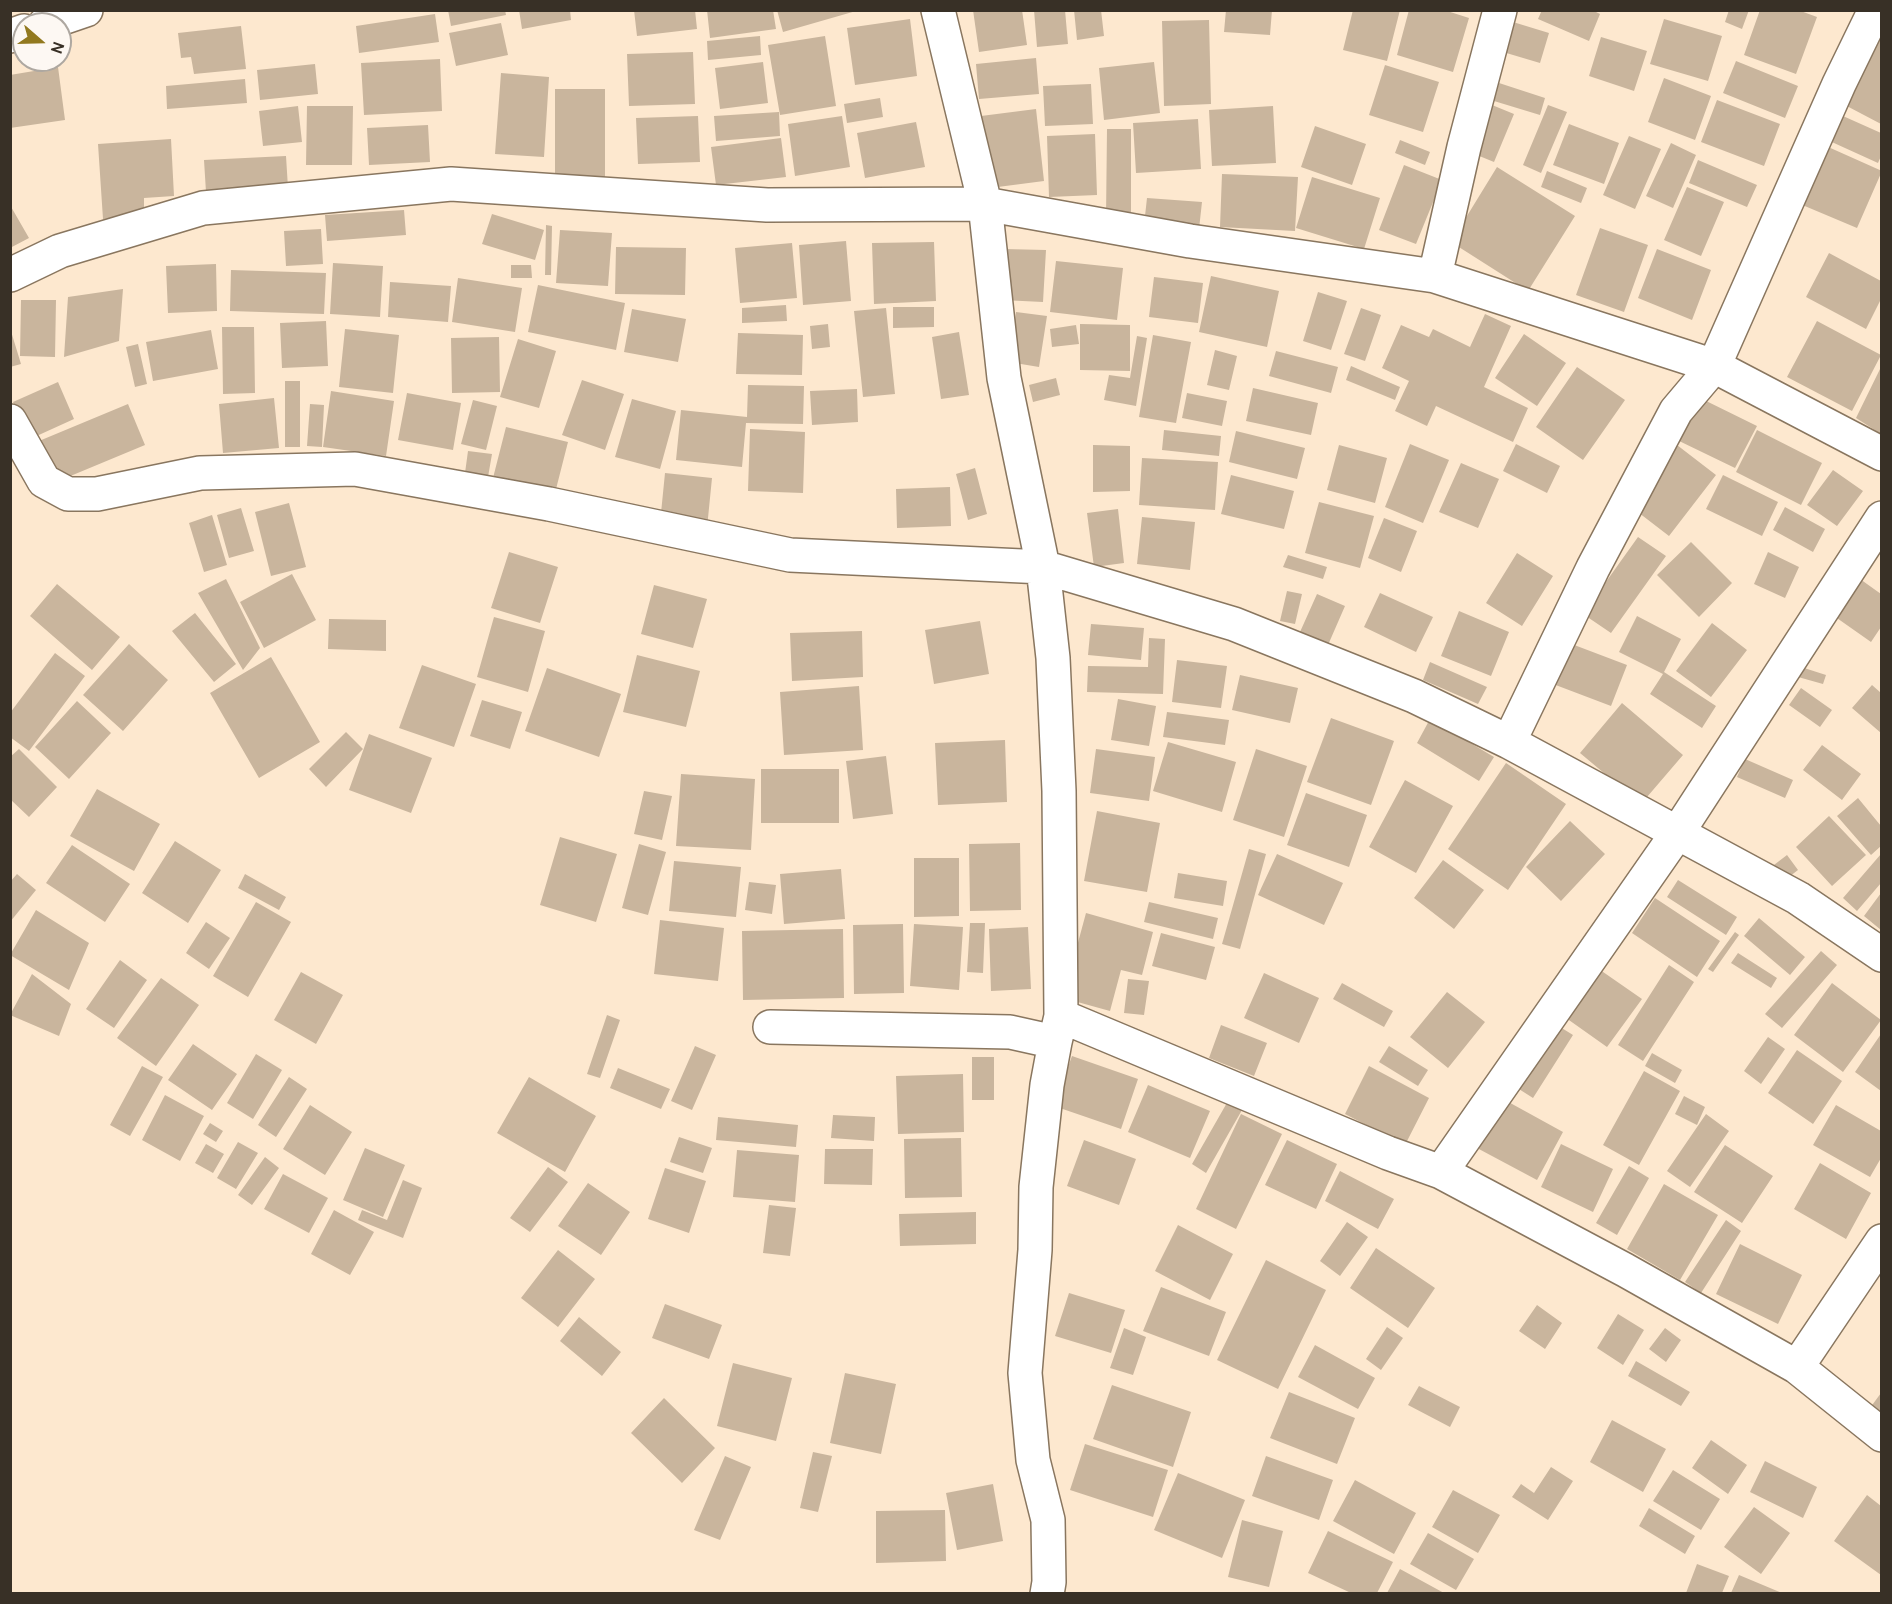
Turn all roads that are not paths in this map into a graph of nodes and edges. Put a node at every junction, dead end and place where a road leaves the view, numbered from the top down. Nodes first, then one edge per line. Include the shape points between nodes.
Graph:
1 (938, 10) edge
2 (1500, 10) edge
3 (1875, 10) edge
4 (985, 204) junction
5 (10, 275) edge
6 (1435, 276) junction
7 (1714, 366) junction
8 (10, 422) edge
9 (1881, 454) edge
10 (1881, 518) edge
11 (1043, 567) junction
12 (1509, 742) junction
13 (1678, 832) junction
14 (1881, 955) edge
15 (770, 1028) dead end
16 (1058, 1029) junction
17 (1441, 1172) junction
18 (1881, 1241) edge
19 (1797, 1367) junction
20 (1881, 1436) edge
21 (1047, 1593) edge

1 - 4 street
2 - 6 street
3 - 7 street
4 - 5 street via 767,205 451,184 203,208 60,251
4 - 6 street via 1212,244
4 - 11 street via 1004,378
6 - 7 street
7 - 9 street
7 - 12 street via 1676,411 1593,568
8 - 11 street via 44,481 68,494 97,494 200,472 355,469 549,504 790,555
10 - 13 street
11 - 12 street via 1234,624 1414,696
11 - 16 street via 1053,658 1059,791
12 - 13 street
13 - 14 street via 1798,898
13 - 17 street
15 - 16 street via 1010,1032
16 - 17 street
16 - 21 street via 1047,1084 1036,1187 1025,1372 1033,1460 1048,1520
17 - 19 street
18 - 19 street
19 - 20 street

